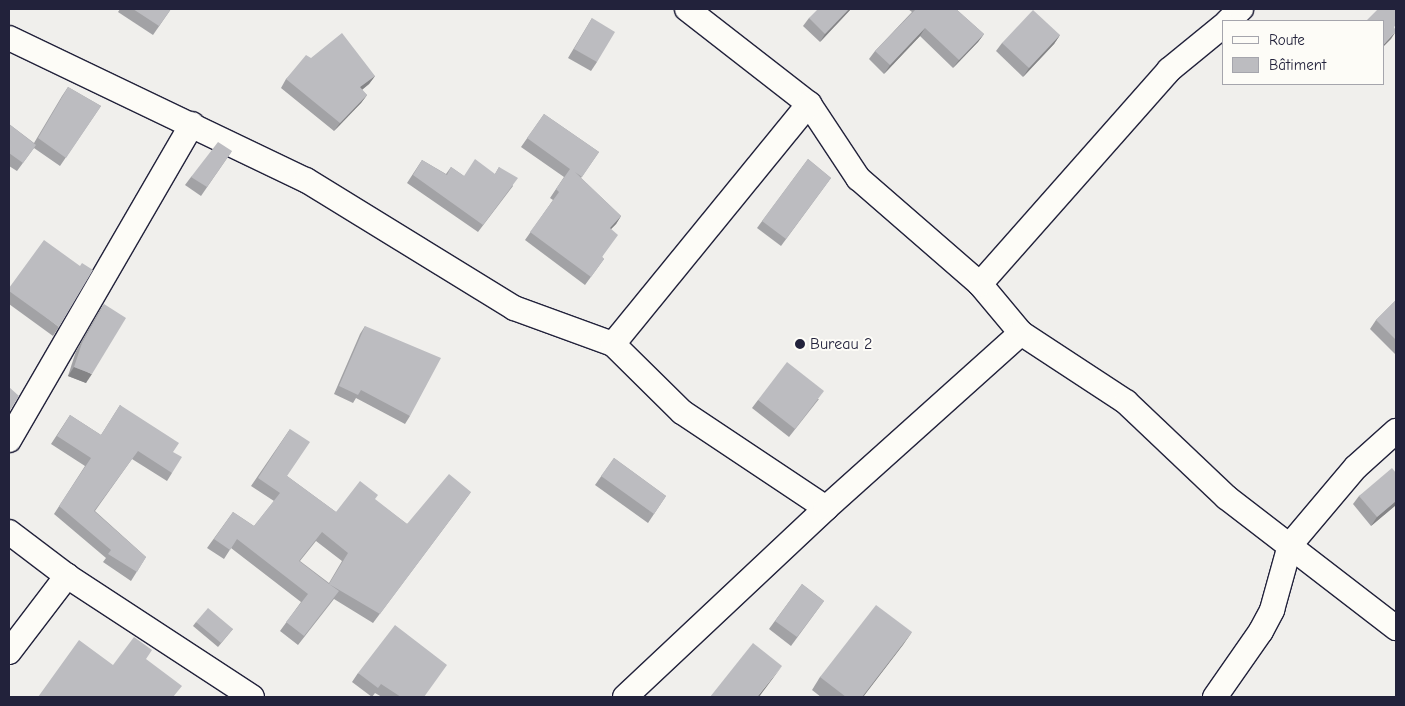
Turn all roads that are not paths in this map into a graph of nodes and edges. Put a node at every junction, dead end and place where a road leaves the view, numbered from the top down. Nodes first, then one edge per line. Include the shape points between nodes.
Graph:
1 (687, 9) edge
2 (1240, 9) edge
3 (1229, 20) edge
4 (1222, 27) edge
5 (9, 38) edge
6 (809, 104) junction
7 (192, 124) junction
8 (980, 284) junction
9 (1021, 332) junction
10 (613, 344) junction
11 (1396, 430) edge
12 (9, 440) edge
13 (826, 508) junction
14 (9, 532) edge
15 (1290, 545) junction
16 (67, 576) junction
17 (1396, 628) edge
18 (9, 652) edge
19 (252, 697) edge
20 (625, 697) edge
21 (1215, 697) edge

1 - 6 street
2 - 3 street
4 - 8 street via 1169,70
5 - 7 street
6 - 8 street via 858,178
6 - 10 street
7 - 10 street via 306,180 514,308
7 - 12 street
8 - 9 street
9 - 13 street
9 - 15 street via 1126,402 1205,479
10 - 13 street via 682,412
11 - 15 street via 1356,467
13 - 20 street
14 - 16 street
15 - 17 street
15 - 21 street via 1272,610
16 - 18 street
16 - 19 street via 142,622

